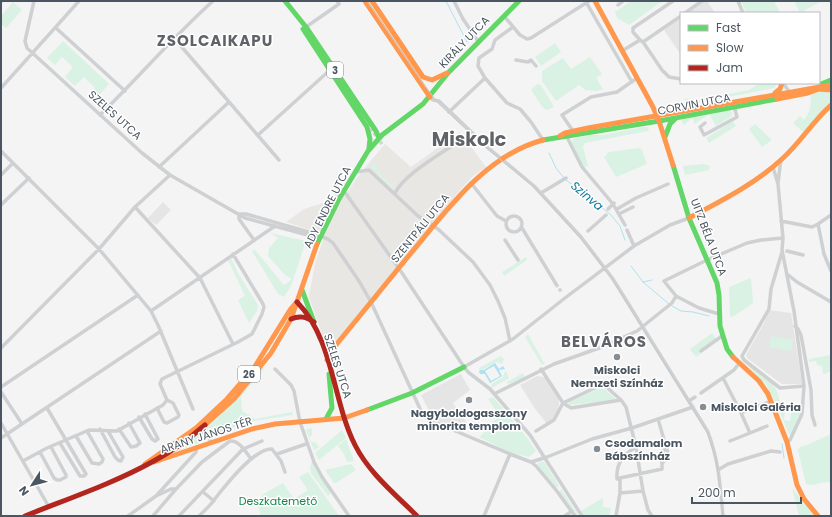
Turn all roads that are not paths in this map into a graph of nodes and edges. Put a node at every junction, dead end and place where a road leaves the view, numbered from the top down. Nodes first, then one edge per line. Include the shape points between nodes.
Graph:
1 (34, 1) edge
2 (79, 1) edge
3 (213, 1) edge
4 (285, 1) edge
5 (337, 1) edge
6 (364, 1) edge
7 (372, 1) edge
8 (454, 1) edge
9 (587, 1) edge
10 (595, 1) edge
11 (623, 1) edge
12 (673, 1) edge
13 (702, 1) edge
14 (738, 1) edge
15 (517, 2) edge
16 (618, 5) dead end
17 (686, 12) edge
18 (743, 12) edge
19 (296, 16) junction
20 (504, 16) junction
21 (680, 17) edge
22 (306, 27) junction
23 (513, 27) junction
24 (56, 28) junction
25 (174, 38) junction
26 (642, 41) junction
27 (478, 42) junction
28 (622, 51) junction
29 (32, 54) junction
30 (516, 60) dead end
31 (536, 66) dead end
32 (330, 70) junction
33 (448, 73) junction
34 (485, 78) junction
35 (637, 78) junction
36 (680, 79) edge
37 (831, 80) edge
38 (632, 82) junction
39 (782, 84) edge
40 (783, 84) edge
41 (831, 85) edge
42 (813, 87) junction
43 (1, 88) edge
44 (125, 90) junction
45 (831, 91) edge
46 (790, 94) junction
47 (772, 95) junction
48 (430, 97) junction
49 (229, 102) junction
50 (734, 106) junction
51 (830, 106) edge
52 (653, 107) junction
53 (449, 112) junction
54 (100, 115) junction
55 (644, 118) junction
56 (658, 119) junction
57 (675, 119) junction
58 (651, 123) junction
59 (706, 123) dead end
60 (367, 127) junction
61 (572, 131) junction
62 (258, 135) junction
63 (566, 135) junction
64 (665, 137) junction
65 (379, 138) junction
66 (551, 138) joint
67 (543, 140) junction
68 (370, 142) junction
69 (453, 145) dead end
70 (1, 150) edge
71 (368, 151) junction
72 (781, 159) junction
73 (279, 160) dead end
74 (503, 160) junction
75 (13, 162) junction
76 (159, 167) junction
77 (772, 167) junction
78 (355, 172) junction
79 (1, 175) edge
80 (170, 175) junction
81 (29, 178) junction
82 (564, 180) dead end
83 (472, 183) junction
84 (668, 184) dead end
85 (778, 184) junction
86 (344, 191) junction
87 (395, 193) junction
88 (541, 193) junction
89 (613, 203) junction
90 (1, 205) edge
91 (134, 207) junction
92 (634, 207) dead end
93 (608, 209) dead end
94 (617, 209) junction
95 (238, 214) junction
96 (606, 214) dead end
97 (619, 214) junction
98 (831, 215) edge
99 (689, 218) junction
100 (506, 221) junction
101 (781, 221) junction
102 (818, 224) junction
103 (275, 225) junction
104 (625, 225) dead end
105 (434, 226) junction
106 (522, 228) junction
107 (627, 230) dead end
108 (588, 231) dead end
109 (321, 236) junction
110 (783, 238) junction
111 (254, 240) junction
112 (505, 240) dead end
113 (634, 246) junction
114 (100, 249) junction
115 (784, 251) junction
116 (233, 254) junction
117 (803, 255) dead end
118 (518, 260) dead end
119 (707, 260) junction
120 (605, 268) junction
121 (400, 271) junction
122 (831, 271) edge
123 (787, 274) junction
124 (200, 278) junction
125 (556, 284) tunnel mouth
126 (302, 290) junction
127 (562, 293) tunnel mouth
128 (138, 295) junction
129 (676, 296) junction
130 (565, 298) junction
131 (297, 302) junction
132 (371, 302) junction
133 (831, 302) edge
134 (151, 311) junction
135 (720, 314) junction
136 (291, 319) junction
137 (314, 322) junction
138 (642, 326) junction
139 (795, 326) junction
140 (161, 331) junction
141 (722, 336) junction
142 (510, 341) junction
143 (233, 344) junction
144 (336, 345) junction
145 (322, 346) junction
146 (1, 348) edge
147 (701, 351) dead end
148 (327, 360) junction
149 (738, 365) junction
150 (464, 367) junction
151 (275, 369) dead end
152 (330, 369) junction
153 (541, 369) junction
154 (178, 371) junction
155 (723, 378) junction
156 (804, 386) junction
157 (1, 387) edge
158 (1, 392) edge
159 (412, 393) junction
160 (701, 393) dead end
161 (494, 394) junction
162 (695, 397) dead end
163 (167, 400) junction
164 (621, 400) junction
165 (689, 401) junction
166 (771, 401) junction
167 (563, 403) junction
168 (693, 407) junction
169 (47, 408) junction
170 (157, 408) junction
171 (193, 408) dead end
172 (741, 413) junction
173 (145, 414) junction
174 (139, 418) junction
175 (344, 418) junction
176 (326, 419) junction
177 (658, 419) junction
178 (300, 422) junction
179 (1, 423) edge
180 (130, 423) junction
181 (22, 424) junction
182 (815, 425) dead end
183 (767, 426) dead end
184 (199, 428) junction
185 (632, 428) junction
186 (100, 429) junction
187 (119, 429) junction
188 (87, 431) junction
189 (108, 431) junction
190 (536, 431) dead end
191 (750, 433) junction
192 (8, 434) junction
193 (76, 436) junction
194 (1, 438) edge
195 (66, 440) junction
196 (262, 441) dead end
197 (730, 441) dead end
198 (211, 442) junction
199 (787, 442) junction
200 (60, 443) junction
201 (306, 444) junction
202 (51, 447) junction
203 (197, 447) junction
204 (666, 447) junction
205 (636, 448) junction
206 (244, 449) junction
207 (40, 452) junction
208 (780, 452) dead end
209 (277, 454) junction
210 (510, 454) junction
211 (544, 458) junction
212 (251, 459) junction
213 (23, 461) junction
214 (153, 462) junction
215 (531, 462) junction
216 (662, 464) junction
217 (142, 467) junction
218 (718, 470) junction
219 (285, 472) dead end
220 (640, 474) junction
221 (620, 478) junction
222 (563, 486) junction
223 (176, 489) junction
224 (556, 490) junction
225 (643, 491) junction
226 (203, 492) junction
227 (620, 493) junction
228 (156, 496) junction
229 (214, 501) junction
230 (49, 507) junction
231 (572, 511) junction
232 (580, 515) edge
233 (723, 515) edge
234 (26, 516) edge
235 (128, 516) edge
236 (153, 516) edge
237 (179, 516) edge
238 (199, 516) edge
239 (350, 516) edge
240 (417, 516) edge
241 (484, 516) edge
242 (565, 516) edge
243 (575, 516) edge
244 (616, 516) edge
245 (652, 516) edge
246 (818, 516) edge

1 - 29 street, SZELES UTCA via 25,41
2 - 24 street
3 - 25 street
4 - 19 street, 3
5 - 22 street via 339,4
6 - 48 street
7 - 33 street via 423,77 432,80
8 - 27 street
9 - 23 street via 531,38 527,39 520,35
9 - 38 street
10 - 28 street, UITZ BÉLA UTCA
11 - 16 street
12 - 26 street via 634,28 634,32
13 - 17 street
14 - 18 street
15 - 20 street, KIRÁLY UTCA
19 - 22 street, 3
19 - 32 street, 3
20 - 23 street
20 - 27 street, KIRÁLY UTCA
21 - 26 street
22 - 65 street, 3
23 - 34 street via 496,40 492,49 479,58 478,66
24 - 29 street
24 - 44 street
25 - 44 street
25 - 49 street
26 - 28 street
26 - 36 street via 669,77
27 - 33 street, KIRÁLY UTCA
28 - 35 street, UITZ BÉLA UTCA
29 - 43 street
29 - 54 street, SZELES UTCA
30 - 31 street via 531,60
32 - 60 street, 3
32 - 62 street
33 - 48 street, KIRÁLY UTCA
34 - 53 street
34 - 67 street via 507,104 520,109
35 - 38 street
35 - 52 street, UITZ BÉLA UTCA
37 - 42 street, CORVIN UTCA
38 - 61 street via 613,93 590,97 562,114
39 - 47 street via 780,89
40 - 46 street
41 - 42 street, CORVIN UTCA
41 - 45 street
42 - 46 street, CORVIN UTCA
44 - 54 street
45 - 46 street, CORVIN UTCA via 819,89 808,93
46 - 47 street, CORVIN UTCA
46 - 50 street, CORVIN UTCA
47 - 56 street, CORVIN UTCA
48 - 53 street via 439,101
48 - 65 street, ADY ENDRE UTCA
49 - 62 street
49 - 76 street
50 - 57 street, CORVIN UTCA
50 - 59 street via 737,117 704,135 700,127
51 - 72 street
52 - 55 street
52 - 56 street, UITZ BÉLA UTCA
53 - 74 street
54 - 76 street, SZELES UTCA
55 - 56 street, CORVIN UTCA
55 - 61 street, CORVIN UTCA
56 - 57 street, CORVIN UTCA
56 - 58 street, CORVIN UTCA
56 - 64 street, UITZ BÉLA UTCA
57 - 64 street
58 - 63 street, CORVIN UTCA
58 - 64 street via 658,127
60 - 65 street, 3
60 - 68 street
61 - 63 street, CORVIN UTCA
62 - 73 street
63 - 66 street, CORVIN UTCA
63 - 89 street via 582,167
64 - 99 street, UITZ BÉLA UTCA
65 - 68 street, ADY ENDRE UTCA
65 - 71 street, ADY ENDRE UTCA / 26
66 - 67 street, SZENTPÁLI UTCA
67 - 74 street, SZENTPÁLI UTCA via 532,143
68 - 71 street
69 - 87 street via 408,178
70 - 75 street
71 - 78 street, ADY ENDRE UTCA / 26
72 - 77 street
72 - 85 street
74 - 83 street, SZENTPÁLI UTCA
74 - 88 street
75 - 79 street
75 - 81 street
76 - 80 street, SZELES UTCA
77 - 85 street
77 - 99 street via 732,194
78 - 86 street, ADY ENDRE UTCA / 26
78 - 87 street via 370,170
80 - 91 street
80 - 95 street, SZELES UTCA
81 - 90 street
81 - 114 street
82 - 88 street
83 - 100 street via 497,216
83 - 105 street, SZENTPÁLI UTCA
84 - 94 street
85 - 101 street
86 - 109 street, ADY ENDRE UTCA / 26
86 - 121 street
87 - 105 street via 418,216
88 - 120 street via 583,236
89 - 93 street
89 - 94 street
91 - 114 street
91 - 124 street
92 - 97 street
94 - 97 street
95 - 103 street, SZELES UTCA
95 - 111 street via 239,220
96 - 108 street
97 - 104 street
98 - 102 street
99 - 113 street via 670,225
99 - 119 street, UITZ BÉLA UTCA
100 - 106 street via 507,229 511,232
100 - 106 street via 509,217 516,216 522,221
101 - 102 street via 812,227
101 - 110 street
102 - 122 street via 824,254
103 - 109 street, SZELES UTCA
103 - 111 street
105 - 121 street, SZENTPÁLI UTCA
105 - 142 street via 473,262 485,278 505,318
106 - 125 street
107 - 113 street
109 - 126 street, ADY ENDRE UTCA / 26
109 - 132 street, SZELES UTCA via 328,238 337,248
110 - 115 street
110 - 119 street via 747,243
111 - 116 street
112 - 118 street
113 - 120 street
114 - 128 street
114 - 146 street
115 - 117 street
115 - 123 street
115 - 156 street via 771,289 769,309 743,358 780,388
116 - 124 street
116 - 143 street via 264,308 252,334
119 - 129 street via 664,281
119 - 135 street, UITZ BÉLA UTCA via 718,289
120 - 130 street
120 - 138 street
121 - 132 street, SZENTPÁLI UTCA
121 - 150 street
123 - 133 street
123 - 139 street
124 - 134 street
124 - 143 street
126 - 131 street, 26
126 - 137 street
127 - 130 street
128 - 134 street
128 - 157 street
129 - 135 street via 699,308
129 - 138 street via 672,303
130 - 142 street
131 - 136 street, 26
131 - 137 street, SZELES UTCA
131 - 184 street, ARANY JÁNOS TÉR / 26 via 254,368
132 - 144 street, SZENTPÁLI UTCA
132 - 159 street, SZELES UTCA
134 - 140 street
135 - 141 street, UITZ BÉLA UTCA
136 - 137 street via 299,316
136 - 184 street, ARANY JÁNOS TÉR / 26 via 271,353 234,399
137 - 145 street, SZELES UTCA
138 - 153 street via 637,331 602,347
138 - 165 street
139 - 156 street
139 - 182 street via 801,334
140 - 154 street
140 - 169 street
141 - 147 street
141 - 149 street, UITZ BÉLA UTCA
142 - 150 street
143 - 154 street
144 - 145 street
144 - 148 street, SZENTPÁLI UTCA
145 - 148 street, SZELES UTCA
148 - 152 street, SZELES UTCA
149 - 155 street
149 - 166 street, UITZ BÉLA UTCA via 758,381
150 - 159 street, ARANY JÁNOS TÉR
150 - 161 street
151 - 178 street via 294,391
152 - 175 street, SZELES UTCA
152 - 176 street via 332,408
153 - 161 street
153 - 167 street
154 - 163 street via 161,381
154 - 171 street
155 - 160 street
155 - 172 street
156 - 199 street via 802,414
158 - 181 street
159 - 175 street, ARANY JÁNOS TÉR
159 - 210 street, SZELES UTCA via 427,418
161 - 211 street via 530,435
162 - 165 street
163 - 170 street
163 - 170 street via 172,403 178,417 164,422
164 - 167 street via 570,408
164 - 167 street via 603,384
164 - 185 street via 626,407
165 - 168 street
166 - 172 street
166 - 199 street, UITZ BÉLA UTCA
167 - 190 street via 554,420
168 - 177 street
168 - 218 street via 708,432
169 - 181 street
169 - 195 street
170 - 173 street
172 - 191 street
173 - 174 street
173 - 174 street via 158,440 152,440
174 - 180 street
175 - 176 street, ARANY JÁNOS TÉR
175 - 240 street, SZELES UTCA via 363,458
176 - 178 street, ARANY JÁNOS TÉR
177 - 185 street
177 - 204 street
178 - 198 street, ARANY JÁNOS TÉR via 252,429
178 - 201 street
179 - 192 street
180 - 187 street
180 - 187 street via 140,443 136,446 129,445
181 - 192 street
183 - 191 street
184 - 198 street
184 - 214 street, ARANY JÁNOS TÉR / 26 via 186,441
184 - 217 street, ARANY JÁNOS TÉR / 26 via 150,459
185 - 205 street
185 - 211 street via 592,439
186 - 188 street
186 - 189 street
186 - 189 street via 115,457 121,461 123,457
187 - 189 street
188 - 193 street
188 - 193 street via 103,459 100,464 92,464
191 - 197 street
192 - 194 street
192 - 213 street
193 - 195 street
195 - 200 street
195 - 200 street via 86,474 84,476 80,476
196 - 206 street
198 - 203 street, ARANY JÁNOS TÉR
199 - 246 street, UITZ BÉLA UTCA via 797,485 804,499
200 - 202 street
201 - 209 street
201 - 239 street via 322,477
202 - 207 street
202 - 207 street via 66,475 64,479 54,478
203 - 214 street, ARANY JÁNOS TÉR
203 - 228 street via 196,452
204 - 216 street via 660,456
204 - 216 street via 669,457
205 - 220 street
205 - 221 street via 625,455 618,464 617,478
206 - 212 street
206 - 223 street via 234,440 230,441 202,462
206 - 226 street
207 - 213 street
208 - 218 street via 771,451 728,464
209 - 212 street via 268,449
209 - 219 street
210 - 215 street, SZELES UTCA
210 - 241 street
211 - 215 street
211 - 222 street
212 - 229 street via 224,486
213 - 230 street
214 - 217 street, ARANY JÁNOS TÉR / 26
215 - 224 street
216 - 220 street via 662,469
217 - 230 street, 26
218 - 233 street
220 - 221 street
220 - 225 street
221 - 227 street
222 - 224 street
222 - 232 street
223 - 228 street
223 - 236 street
224 - 231 street
225 - 227 street
225 - 245 street
226 - 229 street
226 - 237 street
227 - 244 street
228 - 235 street
229 - 238 street
230 - 234 street, 26
231 - 242 street
231 - 243 street

